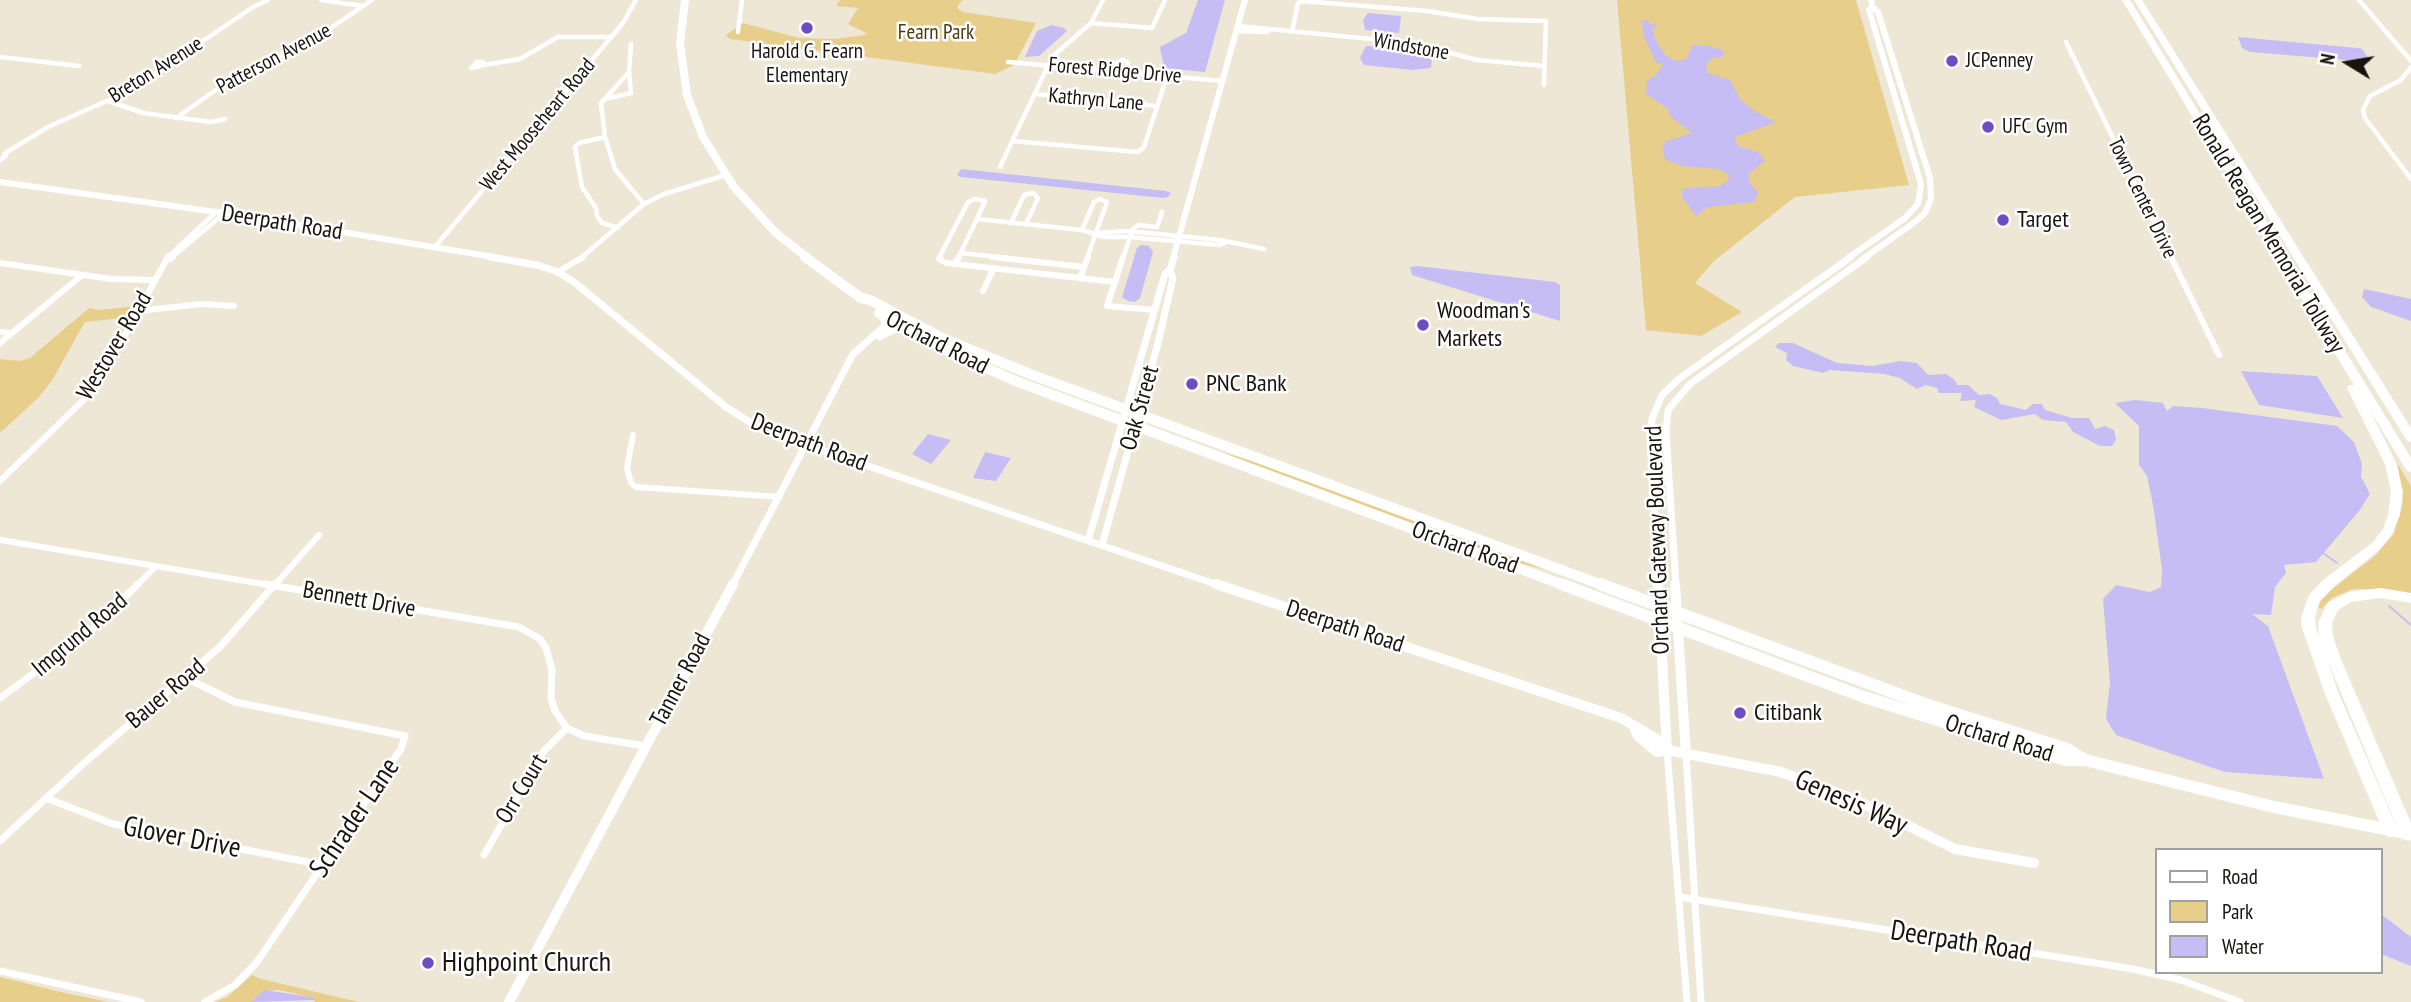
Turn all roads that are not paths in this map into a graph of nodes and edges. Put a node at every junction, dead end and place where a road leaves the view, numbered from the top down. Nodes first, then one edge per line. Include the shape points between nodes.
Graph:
1 (268, 0) edge
2 (321, 0) edge
3 (372, 0) edge
4 (636, 0) edge
5 (685, 0) edge
6 (741, 0) edge
7 (1103, 0) edge
8 (1165, 0) edge
9 (1245, 0) edge
10 (1388, 0) edge
11 (2126, 0) edge
12 (2138, 0) edge
13 (2359, 0) edge
14 (1872, 4) edge
15 (363, 6) junction
16 (1387, 7) junction
17 (1091, 23) junction
18 (1237, 29) junction
19 (1292, 32) junction
20 (738, 33) dead end
21 (611, 37) junction
22 (2066, 42) dead end
23 (631, 44) dead end
24 (0, 57) edge
25 (2411, 61) edge
26 (1008, 62) dead end
27 (484, 65) dead end
28 (79, 66) dead end
29 (1048, 66) junction
30 (1545, 66) junction
31 (2411, 67) edge
32 (1113, 71) junction
33 (629, 72) junction
34 (1125, 72) junction
35 (1167, 76) junction
36 (1222, 81) junction
37 (1544, 85) dead end
38 (1035, 94) junction
39 (605, 99) junction
40 (108, 101) junction
41 (1157, 106) junction
42 (176, 118) junction
43 (225, 119) dead end
44 (605, 137) junction
45 (1012, 141) junction
46 (2, 155) edge
47 (0, 160) edge
48 (1000, 167) dead end
49 (726, 175) junction
50 (2411, 179) edge
51 (0, 182) edge
52 (644, 204) junction
53 (1162, 212) dead end
54 (221, 213) junction
55 (977, 219) junction
56 (1011, 223) junction
57 (1026, 224) junction
58 (1157, 227) junction
59 (618, 228) junction
60 (1082, 230) junction
61 (1097, 233) junction
62 (1131, 234) junction
63 (1165, 235) junction
64 (1178, 239) junction
65 (435, 247) junction
66 (1264, 249) dead end
67 (960, 253) junction
68 (0, 263) edge
69 (955, 264) junction
70 (1084, 267) junction
71 (994, 268) junction
72 (1170, 270) junction
73 (558, 272) junction
74 (82, 275) junction
75 (1080, 278) junction
76 (155, 280) junction
77 (1115, 282) junction
78 (983, 291) dead end
79 (861, 298) junction
80 (1098, 305) dead end
81 (234, 306) dead end
82 (1107, 306) junction
83 (1155, 310) junction
84 (138, 311) junction
85 (881, 314) junction
86 (907, 329) junction
87 (0, 332) edge
88 (12, 333) junction
89 (0, 343) edge
90 (2356, 349) junction
91 (2218, 355) dead end
92 (853, 358) junction
93 (2346, 361) junction
94 (1126, 410) junction
95 (1137, 420) junction
96 (1123, 421) junction
97 (2411, 422) edge
98 (633, 435) dead end
99 (2411, 438) edge
100 (808, 445) junction
101 (2411, 468) edge
102 (0, 481) edge
103 (780, 497) junction
104 (320, 535) dead end
105 (0, 540) edge
106 (1088, 541) junction
107 (1102, 545) junction
108 (156, 566) junction
109 (276, 586) junction
110 (2411, 598) edge
111 (1659, 607) junction
112 (1678, 614) junction
113 (1660, 621) junction
114 (1678, 628) junction
115 (186, 678) junction
116 (0, 698) edge
117 (567, 728) junction
118 (645, 746) junction
119 (1667, 750) junction
120 (1686, 754) junction
121 (2085, 760) junction
122 (2390, 790) junction
123 (46, 798) junction
124 (2411, 814) edge
125 (2389, 830) junction
126 (2409, 834) edge
127 (0, 841) edge
128 (484, 855) dead end
129 (2034, 863) dead end
130 (323, 866) junction
131 (1678, 897) junction
132 (1694, 900) junction
133 (0, 971) edge
134 (141, 1002) edge
135 (205, 1002) edge
136 (509, 1002) edge
137 (1687, 1002) edge
138 (1701, 1002) edge
139 (2240, 1002) edge

1 - 40 street, Breton Avenue
2 - 15 street
3 - 15 street, Patterson Avenue
4 - 21 street, West Mooseheart Road
5 - 49 main road, Orchard Road via 680,43 687,95 703,137
6 - 20 street
7 - 17 street
8 - 17 street via 1152,28
9 - 18 street, Oak Street
10 - 16 street
11 - 93 highway, Ronald Reagan Memorial Tollway
12 - 90 highway, Ronald Reagan Memorial Tollway
13 - 25 street
14 - 111 street, Orchard Gateway Boulevard via 1869,10 1921,184 1920,199 1905,218 1680,378 1662,396 1650,433
14 - 112 street, Orchard Gateway Boulevard via 1930,178 1930,204 1906,230 1674,400 1666,432
15 - 42 street, Patterson Avenue via 313,40 223,84
16 - 19 street via 1302,1
16 - 30 street via 1478,19 1546,21
17 - 29 street via 1061,46
18 - 19 street, Windstone
18 - 36 street, Oak Street
19 - 30 street, Windstone via 1412,43 1477,60
21 - 27 street via 558,37 520,59
21 - 65 street, West Mooseheart Road
22 - 91 street, Town Center Drive
23 - 33 street
24 - 28 street
26 - 29 street, Forest Ridge Drive
29 - 32 street, Forest Ridge Drive
29 - 38 street
30 - 37 street
31 - 50 street via 2401,80 2370,96 2362,110
32 - 34 street, Forest Ridge Drive
32 - 34 street via 1117,62 1124,60 1128,63
33 - 39 street
33 - 39 street via 631,93
34 - 35 street, Forest Ridge Drive
35 - 36 street, Forest Ridge Drive
35 - 41 street
36 - 64 street, Oak Street
38 - 41 street, Kathryn Lane
38 - 45 street
39 - 44 street via 600,111
40 - 42 street
40 - 46 street, Breton Avenue via 48,127
41 - 45 street via 1144,147 1138,152
42 - 43 street
44 - 52 street via 615,169
44 - 59 street via 579,143 575,153 582,187 597,216 602,223
45 - 48 street
46 - 47 street, Breton Avenue via 6,156
49 - 52 street
49 - 79 main road, Orchard Road via 789,244
51 - 54 street, Deerpath Road
52 - 59 street
53 - 58 street
54 - 65 street, Deerpath Road
54 - 76 street, Westover Road via 164,265
55 - 56 street
55 - 67 street
55 - 69 street via 985,201 971,200 939,258
56 - 57 street
56 - 57 street via 1023,197 1033,193 1038,198
57 - 60 street
58 - 62 street via 1139,225
58 - 63 street
59 - 73 street
60 - 61 street
60 - 61 street via 1093,204 1103,200 1108,205
61 - 62 street via 1104,237
61 - 70 street
62 - 63 street
62 - 64 street
62 - 77 street
63 - 64 street
64 - 66 street
64 - 72 street, Oak Street
65 - 73 street, Deerpath Road
67 - 69 street
67 - 70 street
68 - 74 street
69 - 71 street
70 - 75 street
71 - 75 street
71 - 78 street
72 - 83 street, Oak Street
72 - 95 street, Oak Street via 1173,278
73 - 100 street, Deerpath Road via 745,421
74 - 76 street
74 - 88 street
75 - 77 street
76 - 84 street, Westover Road
77 - 82 street
79 - 85 main road, Orchard Road
79 - 94 main road, Orchard Road via 958,345
80 - 82 street
81 - 84 street via 202,304
82 - 83 street
83 - 94 street, Oak Street
84 - 102 street, Westover Road via 96,388
85 - 86 main road, Orchard Road
85 - 92 street, Tanner Road via 886,325 883,330 855,351
86 - 92 street, Tanner Road via 887,332
86 - 96 main road, Orchard Road via 1003,376
87 - 88 street
88 - 89 street
90 - 97 highway
90 - 99 highway, Ronald Reagan Memorial Tollway
92 - 100 street, Tanner Road
93 - 101 highway, Ronald Reagan Memorial Tollway
93 - 125 highway via 2346,373 2391,464 2397,503 2383,539 2314,599 2309,628
94 - 95 main road, Orchard Road
94 - 96 street, Oak Street
95 - 96 main road, Orchard Road
95 - 107 street, Oak Street
95 - 111 main road, Orchard Road
95 - 113 main road, Orchard Road
96 - 106 street, Oak Street
98 - 103 street via 627,468 636,487
100 - 103 street, Tanner Road
100 - 106 street, Deerpath Road
103 - 118 street, Tanner Road
104 - 109 street, Bauer Road
105 - 108 street, Bennett Drive
106 - 107 street, Deerpath Road
107 - 119 street, Deerpath Road via 1621,718 1651,748
108 - 109 street, Bennett Drive
108 - 116 street, Imgrund Road via 91,631
109 - 115 street, Bauer Road
109 - 117 street, Bennett Drive via 529,632 540,639 551,658 551,698
110 - 122 highway via 2381,593 2349,597 2333,606 2325,623 2333,657
111 - 112 main road, Orchard Road
111 - 113 street, Orchard Gateway Boulevard
112 - 114 street, Orchard Gateway Boulevard
112 - 121 main road, Orchard Road via 1925,704 2067,749
113 - 114 main road, Orchard Road
113 - 119 street, Orchard Gateway Boulevard
114 - 120 street, Orchard Gateway Boulevard
114 - 121 main road, Orchard Road via 1864,697 2066,760
115 - 123 street, Bauer Road
115 - 130 street, Schrader Lane via 235,702 405,736 401,749
117 - 118 street via 597,739
117 - 128 street, Orr Court via 544,751
118 - 136 street, Tanner Road
119 - 120 street, Genesis Way
119 - 131 street, Orchard Gateway Boulevard
120 - 129 street, Genesis Way via 1781,772 1856,800 1955,849
120 - 132 street, Orchard Gateway Boulevard
121 - 125 main road, Orchard Road via 2263,805
122 - 124 highway
122 - 126 highway
123 - 127 street, Bauer Road
123 - 130 street, Glover Drive via 113,824
125 - 126 main road, Orchard Road
130 - 135 street, Schrader Lane via 251,971
131 - 132 street, Deerpath Road
131 - 137 street, Orchard Gateway Boulevard
132 - 138 street, Orchard Gateway Boulevard
132 - 139 street, Deerpath Road via 2133,969 2181,980
133 - 134 street

